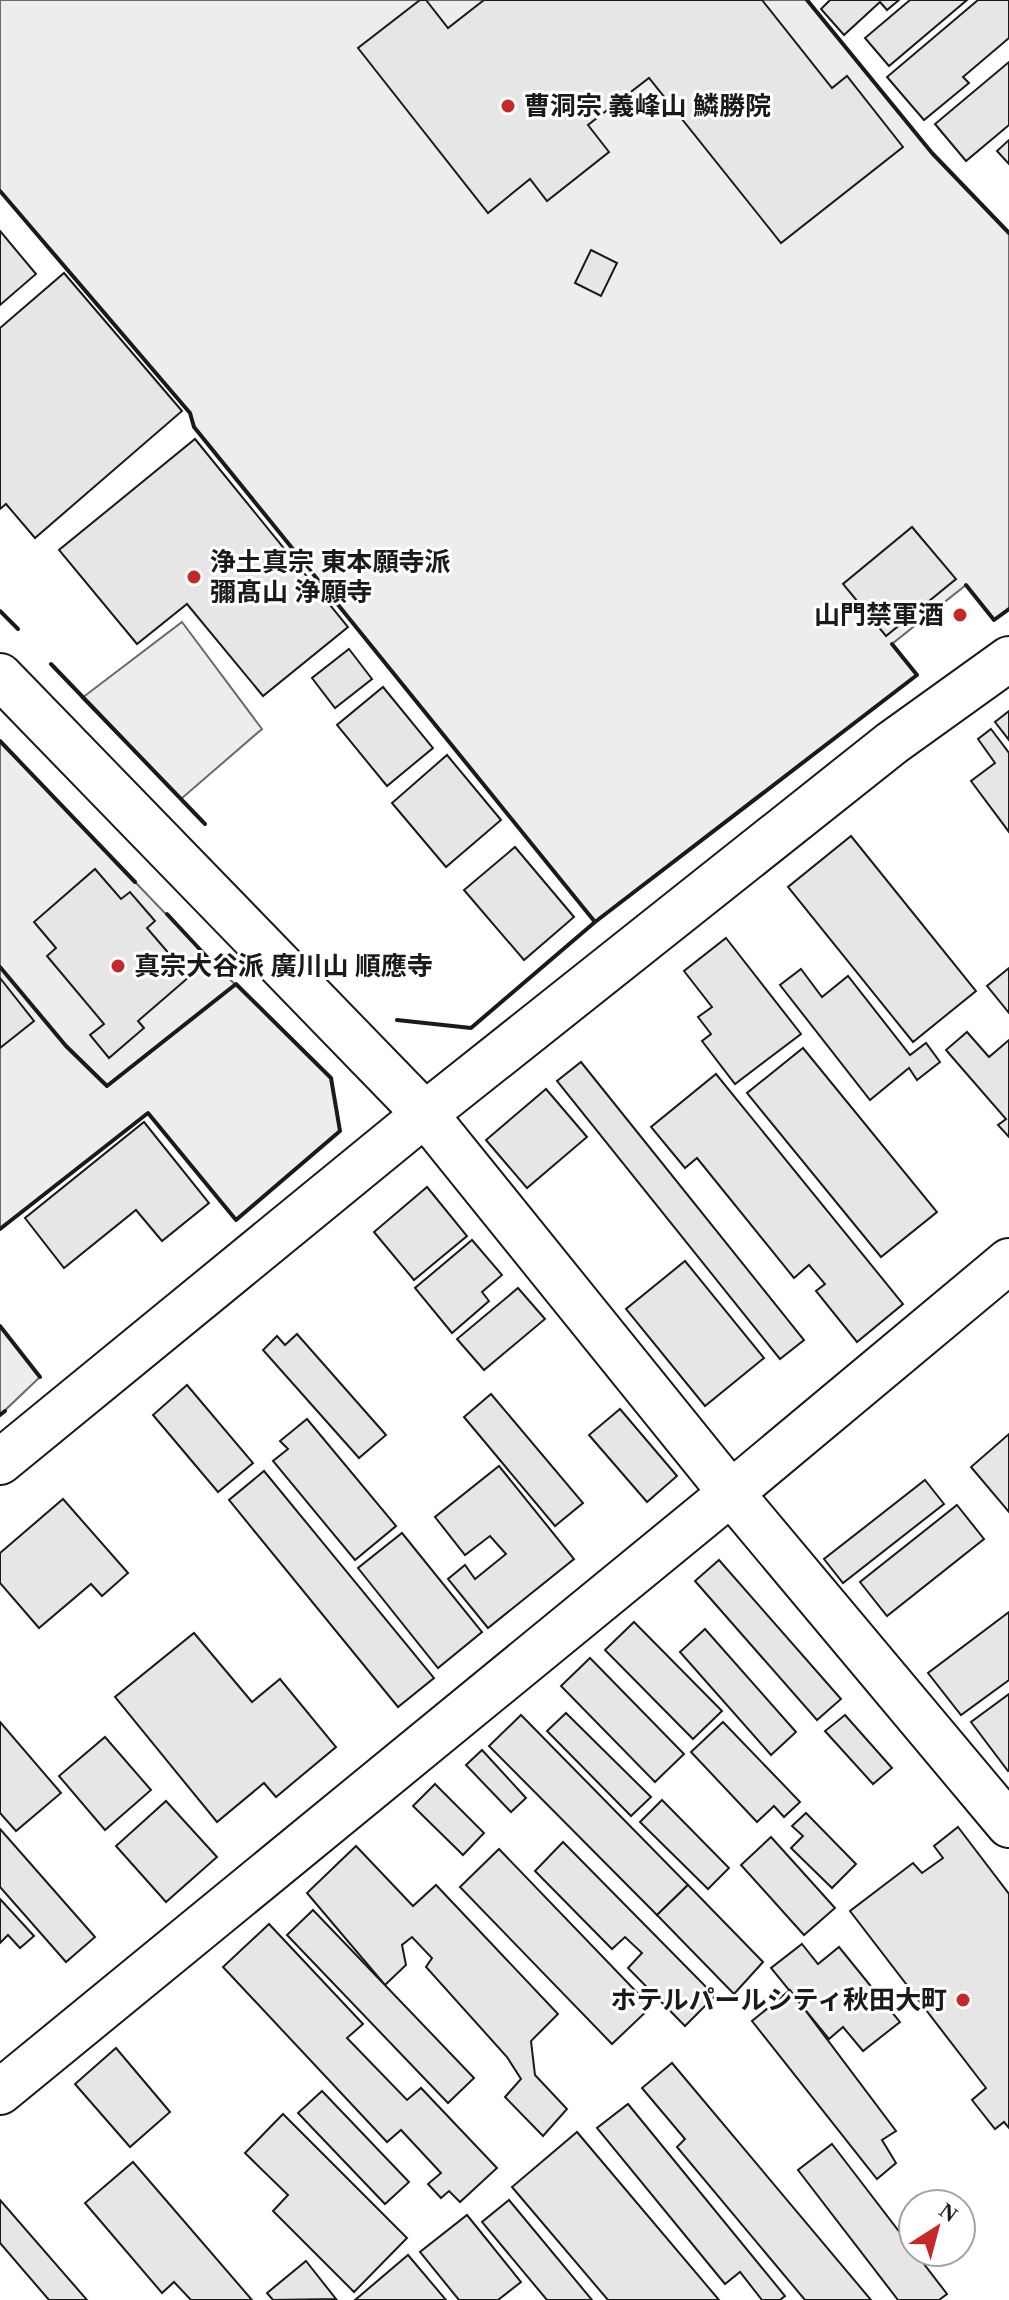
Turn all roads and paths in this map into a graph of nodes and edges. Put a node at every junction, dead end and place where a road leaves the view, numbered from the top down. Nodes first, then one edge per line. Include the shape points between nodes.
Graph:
1 (1009, 659) edge
2 (0, 676) edge
3 (425, 1114) junction
4 (1009, 1261) edge
5 (0, 1462) edge
6 (731, 1493) junction
7 (1009, 1825) edge
8 (0, 2092) edge

1 - 3 street via 892,743
2 - 3 street
3 - 5 street
3 - 6 street
4 - 6 street
6 - 7 street
6 - 8 street

